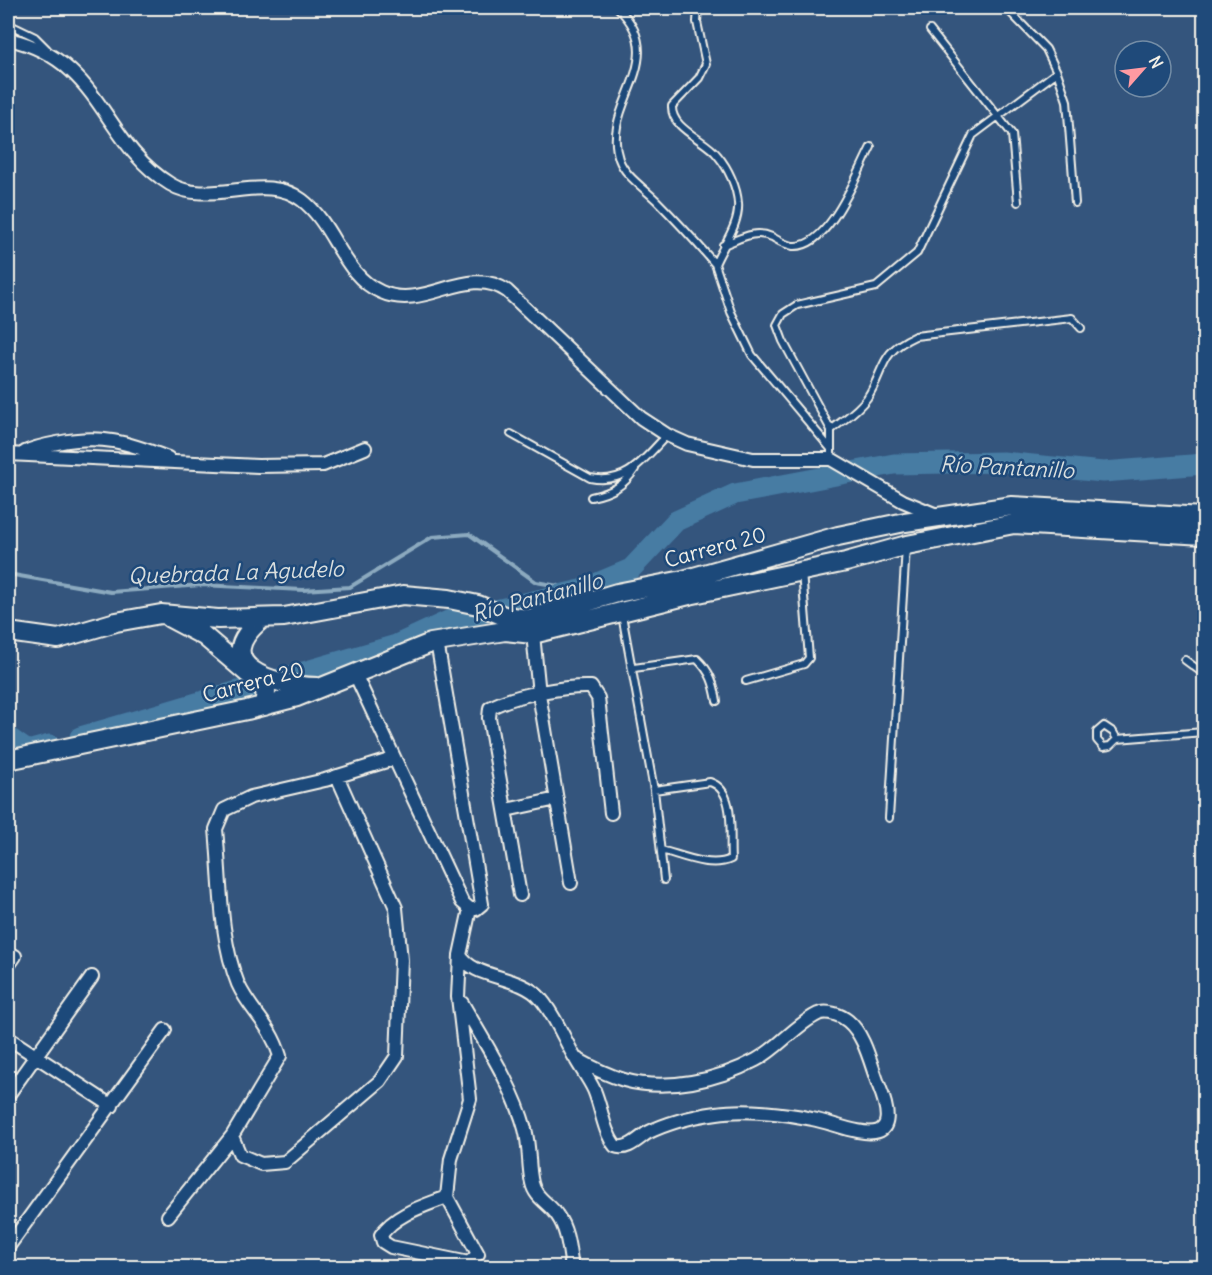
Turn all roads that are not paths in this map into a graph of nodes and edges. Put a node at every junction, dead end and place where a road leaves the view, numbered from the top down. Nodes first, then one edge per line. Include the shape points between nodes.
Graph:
1 (618, 8) edge
2 (698, 8) edge
3 (1011, 13) dead end
4 (8, 24) edge
5 (930, 30) dead end
6 (8, 39) edge
7 (59, 61) junction
8 (1056, 72) junction
9 (998, 116) junction
10 (871, 147) dead end
11 (1018, 201) dead end
12 (1075, 203) dead end
13 (723, 246) junction
14 (716, 264) junction
15 (1081, 328) dead end
16 (831, 430) junction
17 (511, 434) dead end
18 (666, 435) junction
19 (365, 448) dead end
20 (8, 454) edge
21 (22, 454) junction
22 (833, 457) junction
23 (179, 462) junction
24 (636, 468) junction
25 (591, 497) dead end
26 (940, 517) junction
27 (1204, 517) edge
28 (1204, 535) edge
29 (907, 545) junction
30 (802, 572) junction
31 (622, 612) junction
32 (161, 614) junction
33 (263, 618) junction
34 (505, 623) junction
35 (531, 626) junction
36 (8, 632) edge
37 (437, 642) junction
38 (1185, 660) dead end
39 (634, 668) junction
40 (355, 674) junction
41 (1204, 674) edge
42 (270, 681) junction
43 (746, 681) dead end
44 (321, 687) junction
45 (539, 694) junction
46 (717, 701) dead end
47 (264, 705) junction
48 (1204, 732) edge
49 (1117, 739) dead end
50 (393, 759) junction
51 (8, 760) edge
52 (337, 776) junction
53 (654, 790) junction
54 (557, 799) junction
55 (506, 810) junction
56 (611, 813) dead end
57 (889, 818) dead end
58 (661, 850) junction
59 (664, 880) dead end
60 (571, 884) dead end
61 (520, 895) dead end
62 (470, 909) junction
63 (460, 955) junction
64 (92, 977) dead end
65 (458, 997) junction
66 (165, 1030) dead end
67 (8, 1038) edge
68 (36, 1057) junction
69 (575, 1058) junction
70 (8, 1095) edge
71 (112, 1106) junction
72 (232, 1136) junction
73 (447, 1197) junction
74 (168, 1216) dead end
75 (8, 1247) edge
76 (572, 1268) edge

1 - 14 lane via 630,19 640,60 623,106 615,143 619,160 627,173
2 - 13 lane via 706,64 699,78 672,106 672,112 678,123 718,155 733,183 738,204 735,223
3 - 8 lane via 1046,49
4 - 7 lane via 35,37
5 - 9 lane
6 - 7 street
7 - 18 street via 80,77 146,166 171,185 194,192 268,189 285,191 301,199 318,214 347,262 363,280 384,294 418,298 479,280 494,281 641,418
8 - 9 lane
8 - 12 lane via 1067,101
9 - 11 lane via 1014,141
9 - 16 lane via 973,135 917,253 876,287 797,305 783,314 777,325
10 - 13 lane via 823,233 798,246 785,245 759,233
13 - 14 lane
14 - 22 lane via 731,312 752,355
15 - 16 lane via 1072,318 915,336 898,344 886,357 867,398
16 - 22 lane
17 - 24 lane via 590,478 616,478
18 - 22 street via 687,444 753,459
18 - 24 lane
19 - 23 street via 323,465
20 - 21 street
21 - 23 street
21 - 23 street via 80,438 103,438
22 - 26 street via 903,501
24 - 25 lane via 627,482
26 - 27 main road, Carrera 20 via 1012,506
26 - 35 main road, Carrera 20 via 838,536 683,580 616,594
28 - 29 main road, Carrera 20 via 1014,524
29 - 30 main road, Carrera 20
29 - 57 lane
30 - 31 main road, Carrera 20
30 - 43 lane via 809,658 804,664
31 - 35 main road, Carrera 20
31 - 39 lane
32 - 33 main road via 218,620
32 - 36 main road via 58,639
32 - 42 main road via 204,636
33 - 34 main road via 403,595 425,595 478,605
33 - 42 main road via 242,639 239,648 251,669
34 - 35 main road, Carrera 20
34 - 37 main road, Carrera 20
35 - 45 street
37 - 40 main road, Carrera 20
37 - 62 street via 482,904
38 - 41 lane
39 - 46 lane via 697,660 713,680
39 - 53 lane
40 - 44 main road, Carrera 20
40 - 50 street
42 - 44 main road
42 - 47 main road
44 - 47 main road, Carrera 20
45 - 54 street
45 - 55 street via 490,708
45 - 56 street via 591,687 598,698
47 - 51 main road, Carrera 20
48 - 49 lane
50 - 52 street
50 - 62 street via 462,902
52 - 72 street via 251,797 224,810 216,829 228,955 240,987 274,1035 279,1056
52 - 72 street via 396,908 400,960 397,1056 380,1081 285,1162 261,1164 240,1155
53 - 58 lane
53 - 58 lane via 710,782 727,796 731,859 709,862
54 - 55 street
54 - 60 street
55 - 61 street
58 - 59 lane
62 - 63 street
63 - 65 street
63 - 69 street via 481,971 526,987 540,998
64 - 68 street
65 - 73 street via 470,1099 451,1159
65 - 76 street via 507,1086 525,1128 536,1194 557,1215 565,1230
66 - 71 street
67 - 68 street
68 - 70 street
68 - 71 street
69 - 69 street via 594,1089 610,1139 620,1148 666,1126 717,1113 812,1119 860,1134 880,1130 885,1124 884,1099 860,1038 850,1022 825,1012 758,1060 694,1082 626,1081
71 - 75 street
72 - 74 street
73 - 73 street via 388,1225 381,1235 383,1242 391,1248 452,1260 469,1263 475,1259 478,1254

